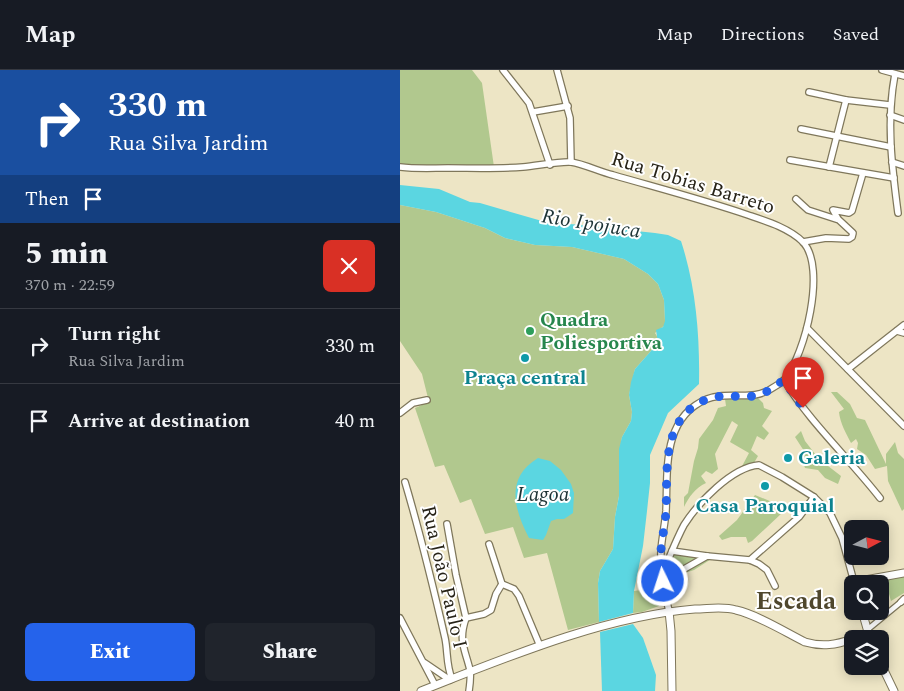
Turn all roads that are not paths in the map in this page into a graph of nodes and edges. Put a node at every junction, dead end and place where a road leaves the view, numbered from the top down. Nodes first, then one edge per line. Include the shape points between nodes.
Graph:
1 (503, 70) edge
2 (557, 70) edge
3 (882, 70) edge
4 (895, 74) junction
5 (904, 76) edge
6 (809, 92) dead end
7 (846, 100) junction
8 (890, 105) junction
9 (568, 106) junction
10 (533, 112) junction
11 (890, 115) junction
12 (904, 120) edge
13 (801, 129) dead end
14 (836, 137) junction
15 (891, 147) junction
16 (790, 160) dead end
17 (571, 162) junction
18 (892, 162) junction
19 (550, 165) junction
20 (904, 166) edge
21 (400, 167) edge
22 (830, 167) junction
23 (863, 173) junction
24 (894, 178) junction
25 (796, 199) dead end
26 (898, 213) dead end
27 (839, 220) junction
28 (803, 242) junction
29 (904, 325) edge
30 (807, 328) junction
31 (897, 331) junction
32 (904, 333) edge
33 (848, 369) junction
34 (784, 380) junction
35 (427, 400) dead end
36 (400, 413) edge
37 (904, 426) edge
38 (405, 482) dead end
39 (814, 497) junction
40 (880, 498) dead end
41 (447, 524) dead end
42 (489, 544) dead end
43 (672, 551) junction
44 (707, 556) junction
45 (750, 560) junction
46 (904, 573) edge
47 (852, 575) edge
48 (889, 576) edge
49 (662, 578) junction
50 (502, 584) junction
51 (775, 586) dead end
52 (902, 601) edge
53 (669, 611) junction
54 (400, 618) edge
55 (466, 618) junction
56 (872, 630) edge
57 (844, 642) edge
58 (540, 646) junction
59 (424, 662) junction
60 (470, 672) junction
61 (886, 675) edge
62 (451, 680) junction
63 (428, 689) edge
64 (469, 691) edge
65 (672, 691) edge
66 (894, 691) edge

1 - 10 street via 522,92
2 - 9 street
3 - 4 street
4 - 5 street
4 - 8 street
6 - 7 street
7 - 8 street
7 - 14 street
8 - 11 street
9 - 10 street
9 - 17 street
10 - 19 street
11 - 12 street
11 - 15 street
13 - 14 street
14 - 15 street
14 - 22 street
15 - 18 street
16 - 22 street
17 - 19 street
17 - 28 street, Rua Tobias Barreto via 744,214 781,228
18 - 20 street
18 - 24 street
19 - 21 street via 497,169
22 - 23 street
23 - 24 street
23 - 27 street via 852,211 833,210
24 - 26 street
25 - 27 street via 808,210
27 - 28 street via 852,232 851,238
28 - 30 street via 812,258 815,278
29 - 31 street
30 - 33 street
30 - 34 street via 797,357
31 - 32 street
31 - 33 street
33 - 37 street
34 - 40 street via 810,417
34 - 49 street via 755,396 722,396 704,400 680,421 670,443 666,468
35 - 36 street via 413,403
38 - 62 street, Rua João Paulo I via 445,640
39 - 43 street via 759,465 741,470 713,492 685,524
39 - 45 street via 799,517
39 - 47 street via 834,518
41 - 55 street
42 - 50 street
43 - 44 street
43 - 49 street
44 - 45 street
44 - 49 street
45 - 51 street via 767,570
46 - 48 street
49 - 53 street
50 - 55 street via 491,610
50 - 58 street via 520,596
52 - 56 street
53 - 57 street via 736,610 805,642 816,645
53 - 58 street
53 - 65 street
54 - 59 street
55 - 60 street via 462,642
58 - 60 street
59 - 62 street
59 - 63 street
60 - 62 street
60 - 64 street
61 - 66 street
62 - 63 street

